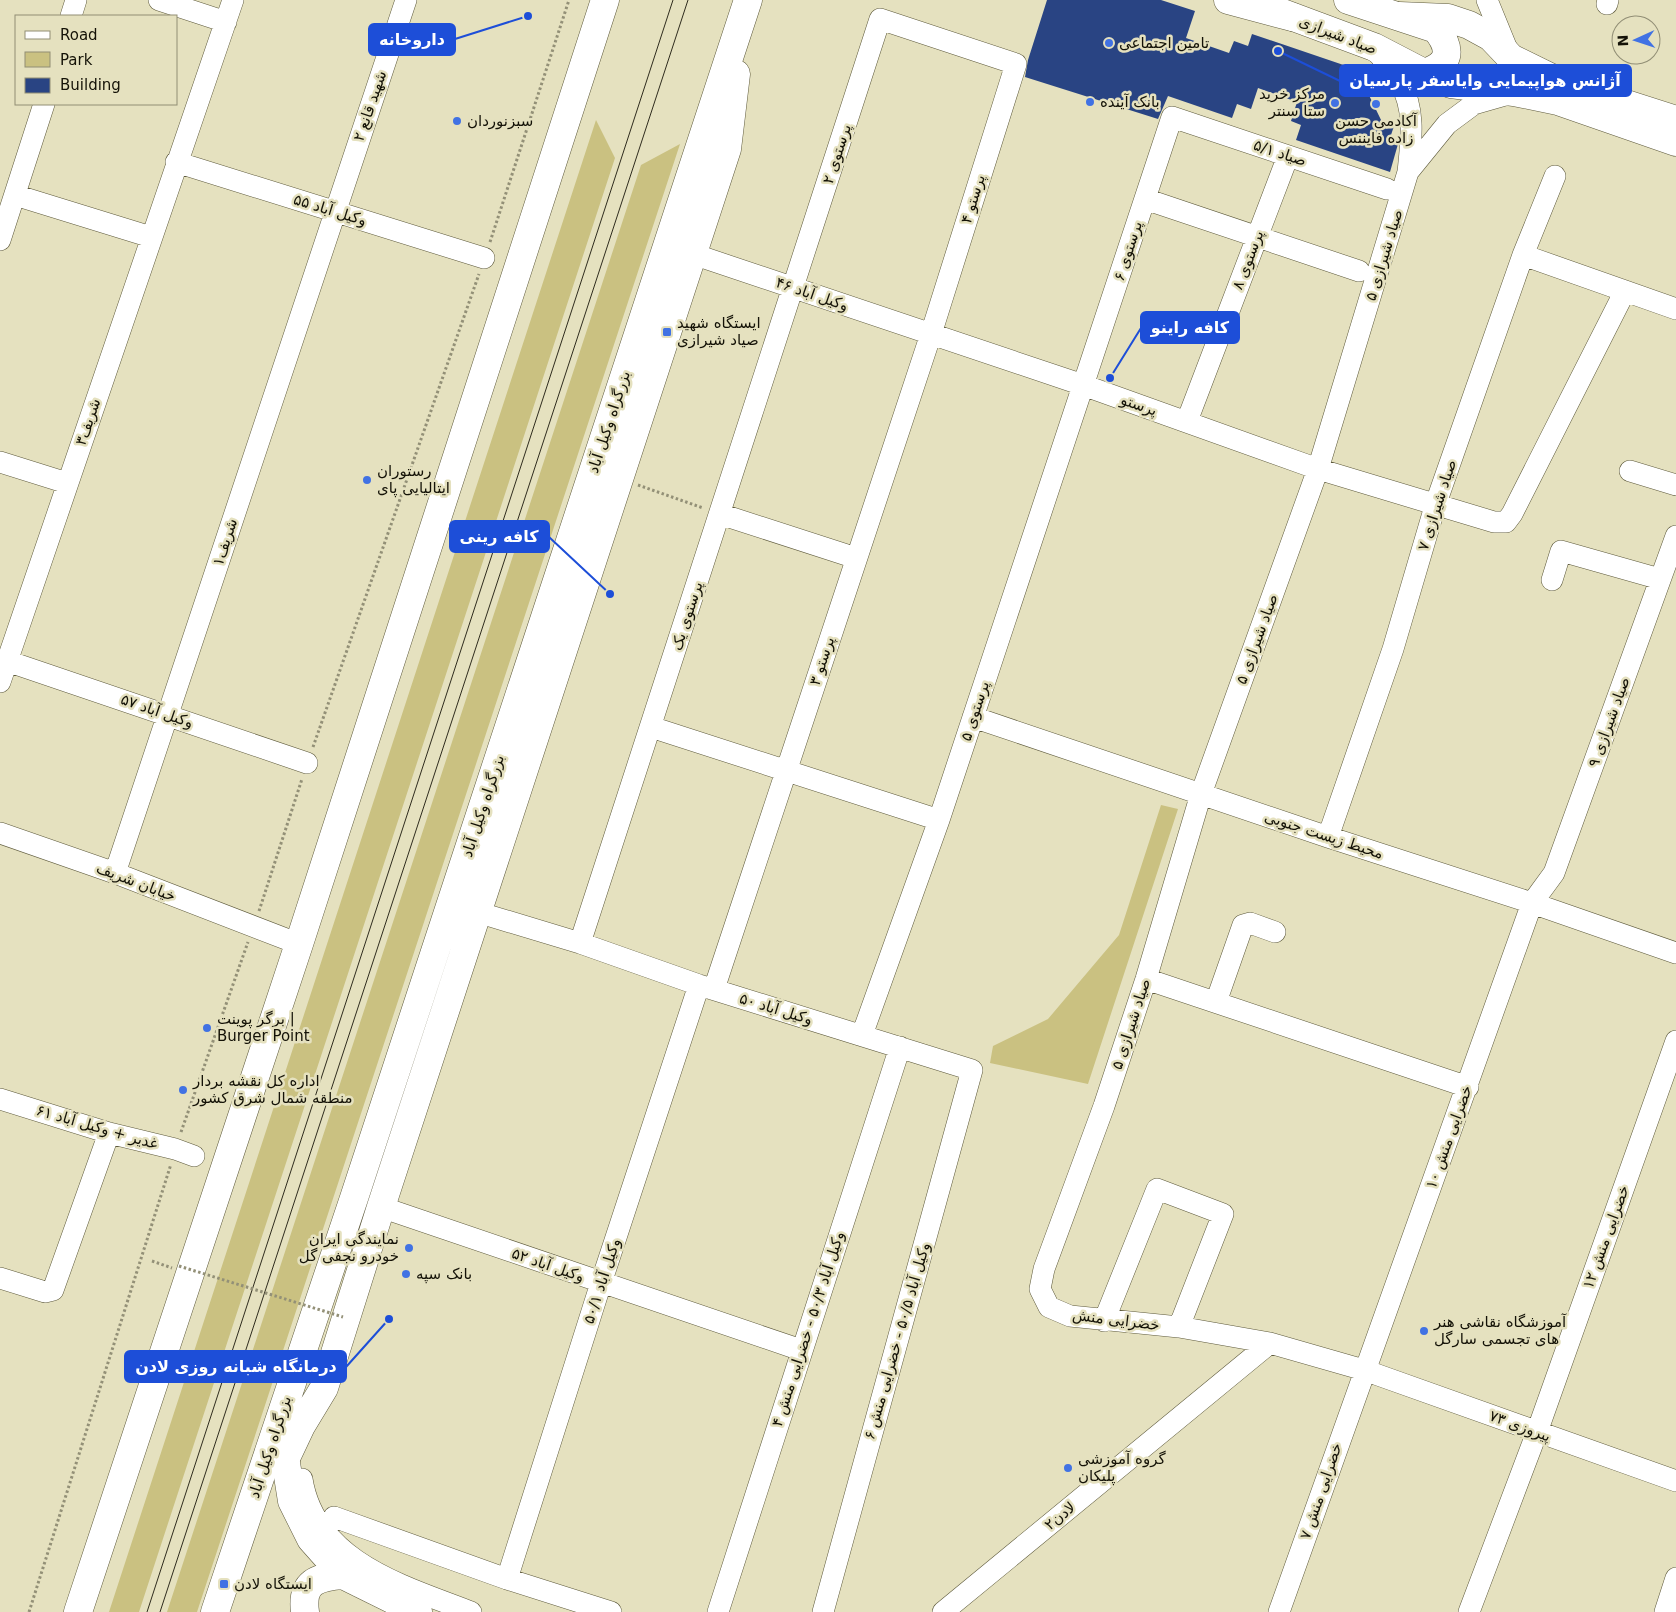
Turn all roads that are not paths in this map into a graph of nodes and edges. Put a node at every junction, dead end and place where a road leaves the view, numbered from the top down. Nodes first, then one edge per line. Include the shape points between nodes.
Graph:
1 (76, 0) edge
2 (159, 0) edge
3 (233, 0) edge
4 (406, 0) edge
5 (605, 0) edge
6 (1228, 0) edge
7 (1251, 0) edge
8 (1348, 0) edge
9 (1487, 0) edge
10 (748, 4) edge
11 (1393, 9) edge
12 (71, 15) edge
13 (1292, 17) junction
14 (226, 22) junction
15 (1374, 47) junction
16 (1511, 58) junction
17 (1016, 64) joint
18 (1424, 73) junction
19 (1514, 92) junction
20 (44, 105) edge
21 (1172, 117) joint
22 (1676, 120) edge
23 (1676, 142) edge
24 (1288, 156) junction
25 (176, 162) junction
26 (1408, 172) junction
27 (1555, 176) dead end
28 (1387, 189) dead end
29 (15, 195) junction
30 (1145, 199) junction
31 (334, 212) junction
32 (151, 237) junction
33 (1257, 237) junction
34 (0, 240) edge
35 (693, 254) junction
36 (1523, 255) junction
37 (484, 258) road end
38 (1358, 271) dead end
39 (794, 288) junction
40 (1625, 292) junction
41 (1676, 309) edge
42 (931, 334) junction
43 (1083, 385) junction
44 (1187, 421) junction
45 (0, 462) edge
46 (1318, 469) junction
47 (1630, 471) dead end
48 (67, 483) junction
49 (1676, 485) edge
50 (1436, 503) junction
51 (720, 514) junction
52 (1676, 536) edge
53 (856, 558) junction
54 (1552, 580) dead end
55 (1660, 580) junction
56 (7, 661) junction
57 (0, 682) edge
58 (167, 715) junction
59 (973, 717) junction
60 (651, 727) junction
61 (307, 763) road end
62 (786, 771) junction
63 (1201, 794) junction
64 (939, 820) junction
65 (0, 833) edge
66 (1328, 837) junction
67 (115, 873) junction
68 (1532, 903) junction
69 (477, 912) junction
70 (1275, 932) dead end
71 (580, 943) junction
72 (299, 944) junction
73 (1676, 953) edge
74 (462, 957) junction
75 (1146, 979) junction
76 (707, 987) junction
77 (420, 996) junction
78 (1216, 1002) junction
79 (862, 1035) junction
80 (1676, 1041) edge
81 (900, 1047) junction
82 (972, 1070) joint
83 (1468, 1087) junction
84 (0, 1099) edge
85 (1104, 1106) joint
86 (109, 1134) junction
87 (185, 1152) road end
88 (381, 1207) junction
89 (0, 1278) edge
90 (601, 1283) junction
91 (339, 1320) road end
92 (1104, 1320) junction
93 (1179, 1327) junction
94 (1270, 1344) junction
95 (802, 1350) junction
96 (1364, 1370) junction
97 (290, 1422) junction
98 (1537, 1432) junction
99 (1676, 1481) edge
100 (334, 1517) dead end
101 (343, 1575) junction
102 (507, 1578) junction
103 (1676, 1578) edge
104 (78, 1612) edge
105 (215, 1612) edge
106 (305, 1612) edge
107 (418, 1612) edge
108 (471, 1612) edge
109 (611, 1612) edge
110 (718, 1612) edge
111 (823, 1612) edge
112 (943, 1612) edge
113 (1279, 1612) edge
114 (1470, 1612) edge
115 (1665, 1612) edge

1 - 12 street
2 - 14 street
3 - 14 street, شریف٣
4 - 31 street, شهید قانع ۲
5 - 72 main road
6 - 13 main road
7 - 13 main road, صیاد شیرازی
8 - 11 main road
9 - 16 street
10 - 35 main road via 727,150
10 - 77 main road, بزرگراه وکیل آباد
11 - 16 main road via 1448,18 1469,25 1491,37
11 - 18 main road via 1436,28 1446,41 1447,56 1438,68
13 - 15 main road, صیاد شیرازی
14 - 25 street, شریف٣
15 - 18 main road, صیاد شیرازی
15 - 26 street, صیاد شیرازی ۵ via 1401,84 1410,112 1412,137
16 - 22 main road via 1564,84
17 - 39 street, پرستوی ۲ via 880,19
17 - 42 street, پرستو ۴
18 - 19 main road, صیاد شیرازی via 1451,84
19 - 23 main road, صیاد شیرازی via 1558,101
19 - 26 street, صیاد شیرازی ۵ via 1474,104 1446,124
20 - 29 street
21 - 24 street, صیاد ۵/۱
21 - 30 street, پرستوی ۶
24 - 28 street, صیاد ۵/۱
24 - 33 street, پرستوی ۸
25 - 31 street, ۵۵ وکیل آباد
25 - 32 street, شریف٣
26 - 46 street, صیاد شیرازی ۵
27 - 36 street, صیاد شیرازی ۷
29 - 32 street
29 - 34 street
30 - 33 street
30 - 43 street, پرستوی ۶
31 - 37 street, ۵۵ وکیل آباد
31 - 58 street, شریف١
32 - 48 street, شریف٣
33 - 38 street
33 - 44 street, پرستوی ۸
35 - 39 street, ۴۶ وکیل آباد
35 - 69 main road
36 - 40 street
36 - 50 street, صیاد شیرازی ۷
39 - 42 street, ۴۶ وکیل آباد
39 - 51 street, پرستوی یک
40 - 41 street
40 - 50 street, پرستو via 1506,522 1494,522
42 - 43 street, پرستو
42 - 53 street, پرستو ۳
43 - 44 street, پرستو
43 - 59 street, پرستوی ۵
44 - 46 street, پرستو
45 - 48 street
46 - 50 street, پرستو
46 - 63 street, صیاد شیرازی ۵
47 - 49 street
48 - 56 street, شریف٣
50 - 66 street, صیاد شیرازی ۷ via 1393,649
51 - 53 street
51 - 60 street, پرستوی یک
52 - 55 street, صیاد شیرازی ۹
53 - 62 street, پرستو ۳
54 - 55 street via 1561,551
55 - 68 street, صیاد شیرازی ۹ via 1554,873
56 - 57 street, شریف٣
56 - 58 street, ۵۷ وکیل آباد
58 - 61 street, ۵۷ وکیل آباد
58 - 67 street, شریف١
59 - 63 street, محیط زیست جنوبی
59 - 64 street, پرستوی ۵
60 - 62 street
60 - 71 street, پرستوی یک
62 - 64 street
62 - 76 street, پرستو ۳
63 - 66 street, محیط زیست جنوبی
63 - 75 street, صیاد شیرازی ۵
64 - 79 street, پرستوی ۵
65 - 67 street, خیابان شریف
66 - 68 street, محیط زیست جنوبی
67 - 72 street, خیابان شریف
68 - 73 street, محیط زیست جنوبی
68 - 83 street, خضرایی منش ۱۰
69 - 71 street, ۵۰ وکیل آباد
69 - 74 main road
70 - 78 street via 1250,923 1243,924
71 - 76 street, ۵۰ وکیل آباد
72 - 104 main road
74 - 77 main road
74 - 88 main road
75 - 78 street
75 - 85 street, صیاد شیرازی ۵
76 - 79 street, ۵۰ وکیل آباد
76 - 90 street, وکیل آباد ۵۰/۱
77 - 97 main road, بزرگراه وکیل آباد
78 - 83 street
79 - 81 street, ۵۰ وکیل آباد
80 - 98 street, خضرایی منش ۱۲
81 - 82 street, ۵۰ وکیل آباد
81 - 95 street, وکیل آباد ۵۰/۳ - خضرایی منش ۴
82 - 111 street, وکیل آباد ۵۰/۵ - خضرایی منش ۶
83 - 96 street, خضرایی منش ۱۰
84 - 86 street, غدیر + وکیل آباد ۶۱
85 - 92 street, خضرایی منش via 1044,1269 1040,1289 1049,1307 1070,1316
86 - 87 street, غدیر + وکیل آباد ۶۱
86 - 89 street via 53,1290 45,1292
88 - 90 street, ۵۲ وکیل آباد
88 - 97 main road via 324,1388
90 - 95 street, ۵۲ وکیل آباد
90 - 102 street, وکیل آباد ۵۰/۱
91 - 97 street
92 - 93 street, خضرایی منش
92 - 93 street via 1157,1189 1223,1214
93 - 94 street, خضرایی منش
94 - 96 street, خضرایی منش
94 - 112 street, لادن۲
95 - 110 street, وکیل آباد ۵۰/۳ - خضرایی منش ۴
96 - 98 street, پیروزی ۷۳
96 - 113 street, خضرایی منش ۷
97 - 101 main road via 284,1462 292,1501 311,1539
97 - 105 main road, بزرگراه وکیل آباد
97 - 108 street via 305,1498 325,1531 357,1563 389,1580
98 - 99 street, پیروزی ۷۳
98 - 114 street, خضرایی منش ۱۲
100 - 102 street
101 - 106 main road via 321,1576 311,1583 304,1602
101 - 107 main road
102 - 109 street
103 - 115 street

